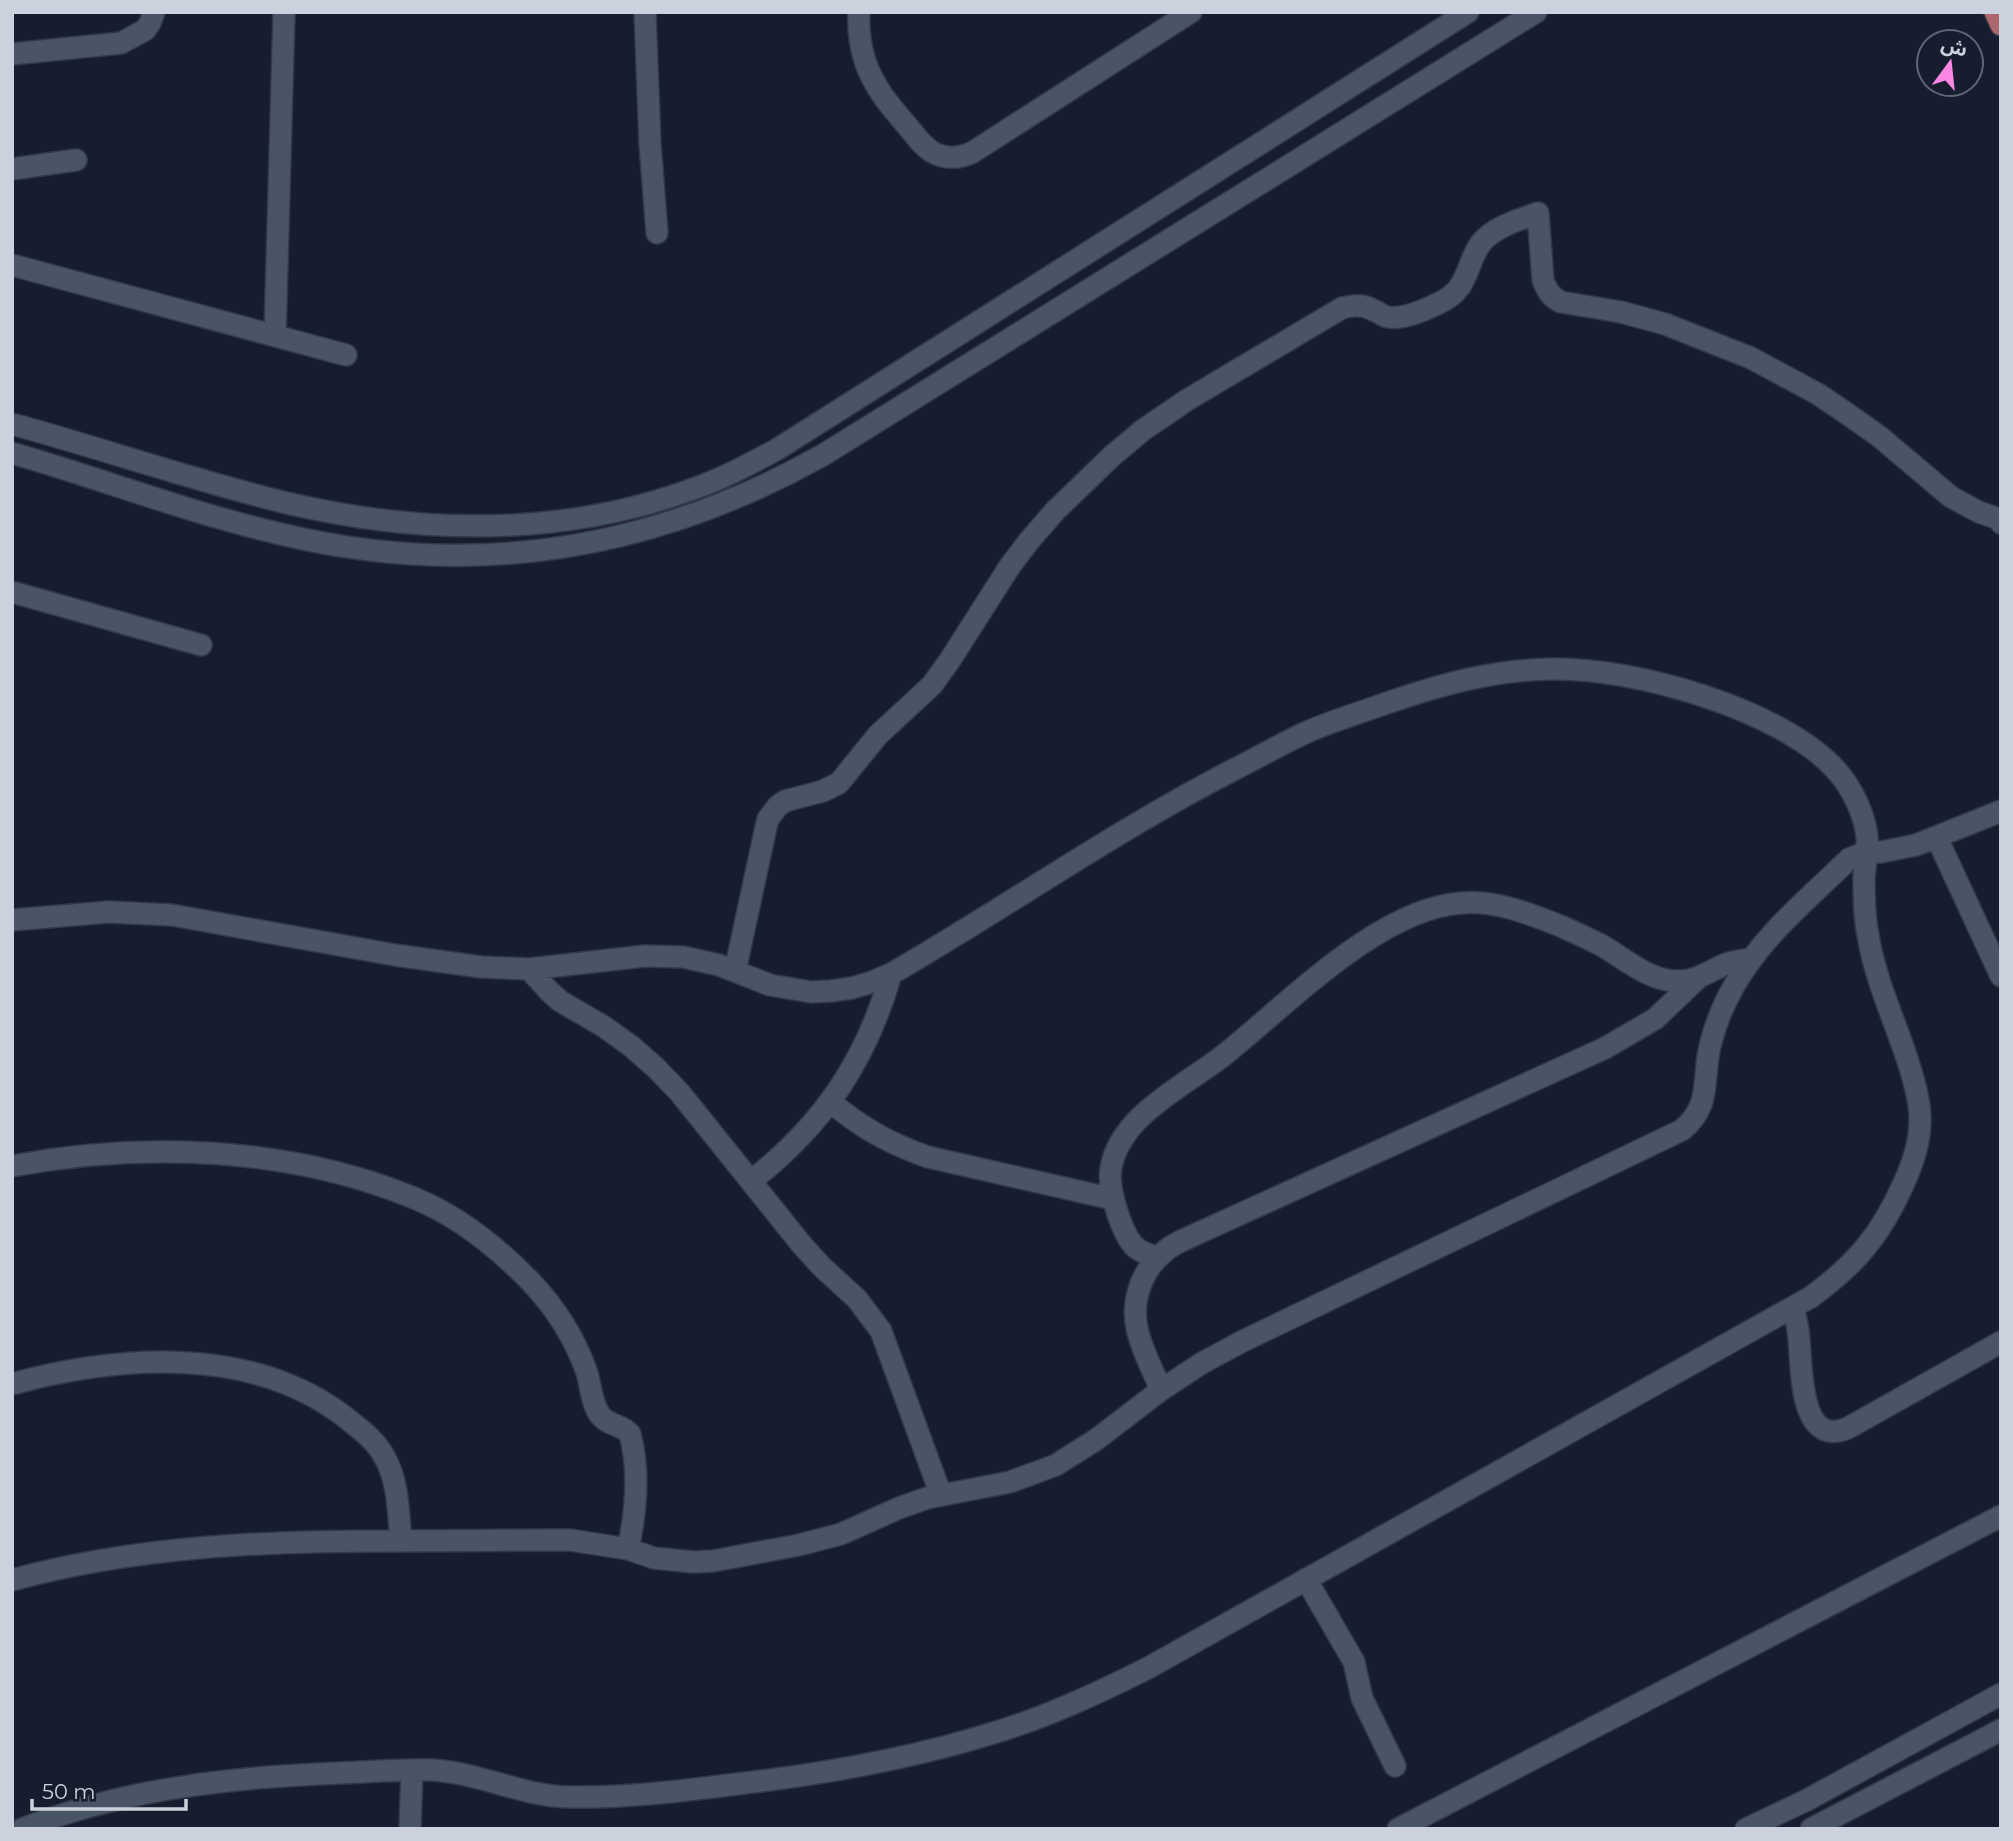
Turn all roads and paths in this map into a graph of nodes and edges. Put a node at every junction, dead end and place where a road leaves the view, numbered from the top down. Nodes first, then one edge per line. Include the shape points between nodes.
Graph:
1 (154, 12) edge
2 (284, 12) edge
3 (645, 12) edge
4 (859, 12) edge
5 (1191, 12) edge
6 (1468, 12) edge
7 (1536, 12) edge
8 (12, 54) edge
9 (76, 160) dead end
10 (12, 169) edge
11 (657, 233) dead end
12 (12, 265) edge
13 (275, 336) junction
14 (345, 355) dead end
15 (12, 424) edge
16 (12, 453) edge
17 (2001, 523) edge
18 (12, 592) edge
19 (201, 645) dead end
20 (2001, 811) edge
21 (1937, 838) junction
22 (1866, 852) junction
23 (12, 920) edge
24 (1752, 959) junction
25 (529, 969) junction
26 (735, 971) junction
27 (891, 974) junction
28 (2001, 976) edge
29 (1699, 977) junction
30 (831, 1102) junction
31 (12, 1166) edge
32 (751, 1181) junction
33 (1113, 1199) junction
34 (1158, 1257) junction
35 (1793, 1307) junction
36 (2001, 1342) edge
37 (12, 1384) edge
38 (1161, 1390) junction
39 (941, 1495) junction
40 (2001, 1516) edge
41 (401, 1541) junction
42 (628, 1549) junction
43 (1306, 1579) junction
44 (12, 1580) edge
45 (2001, 1694) edge
46 (2001, 1730) edge
47 (1395, 1766) dead end
48 (412, 1770) junction
49 (22, 1829) edge
50 (410, 1829) edge
51 (1398, 1829) edge
52 (1746, 1829) edge
53 (1811, 1829) edge

1 - 8 street via 145,30 121,43
2 - 13 street
3 - 11 street
4 - 5 street via 864,58 883,98 923,145 949,157 973,152
6 - 15 street via 776,450 720,478 655,502 544,523 466,526 392,521 287,503
7 - 16 street via 823,455 743,496 616,538 534,552 451,556 366,550 251,527
9 - 10 street
12 - 13 street
13 - 14 street
17 - 26 street via 1951,497 1880,437 1785,375 1665,324 1552,297 1543,281 1538,213 1488,236 1463,283 1440,303 1401,318 1363,306 1342,308 1187,400 1143,430 1083,483 1017,557 932,685 878,735 839,783 785,802 772,812
18 - 19 street
20 - 21 street
21 - 22 street
21 - 28 street
22 - 24 street via 1849,859
22 - 27 street via 1863,820 1847,784 1821,755 1770,724 1701,695 1629,677 1556,669 1493,673 1429,689 1290,740 1098,846
22 - 35 street via 1867,932 1919,1101 1919,1142 1883,1226 1841,1274
23 - 25 street via 109,912 172,915 452,964
24 - 29 street
24 - 38 street via 1716,1026 1702,1106 1682,1130 1243,1341
25 - 26 street via 664,955
25 - 32 street via 549,992 612,1032 656,1068
26 - 27 street via 770,985 811,992 852,988
27 - 30 street via 861,1054
29 - 33 street via 1679,982 1657,977 1579,935 1516,909 1471,903 1426,910 1393,925 1343,958 1144,1114 1124,1137 1112,1161
29 - 34 street via 1655,1019 1605,1048 1181,1241
30 - 32 street via 794,1145
30 - 33 street via 866,1129 907,1150
31 - 42 street via 115,1153 237,1155 371,1183 415,1198 458,1221 509,1260 552,1307 570,1333 598,1413 630,1434 636,1482
32 - 39 street via 881,1331
33 - 34 street via 1131,1242
34 - 38 street via 1144,1276 1136,1317
35 - 36 street via 1809,1412 1818,1426 1833,1432 1848,1428
35 - 43 street
37 - 41 street via 76,1370 180,1364 241,1370 291,1386 340,1413 379,1447 394,1480
38 - 39 street via 1056,1465 1010,1482
39 - 42 street via 830,1538 713,1561 674,1561
40 - 51 street
41 - 42 street via 569,1540
41 - 44 street via 189,1548
43 - 47 street via 1354,1662 1362,1698
43 - 48 street via 1099,1692 996,1732 891,1760 703,1789 569,1797 523,1791 456,1773
45 - 52 street
46 - 53 street
48 - 49 street via 286,1775 186,1786 85,1807
48 - 50 street

